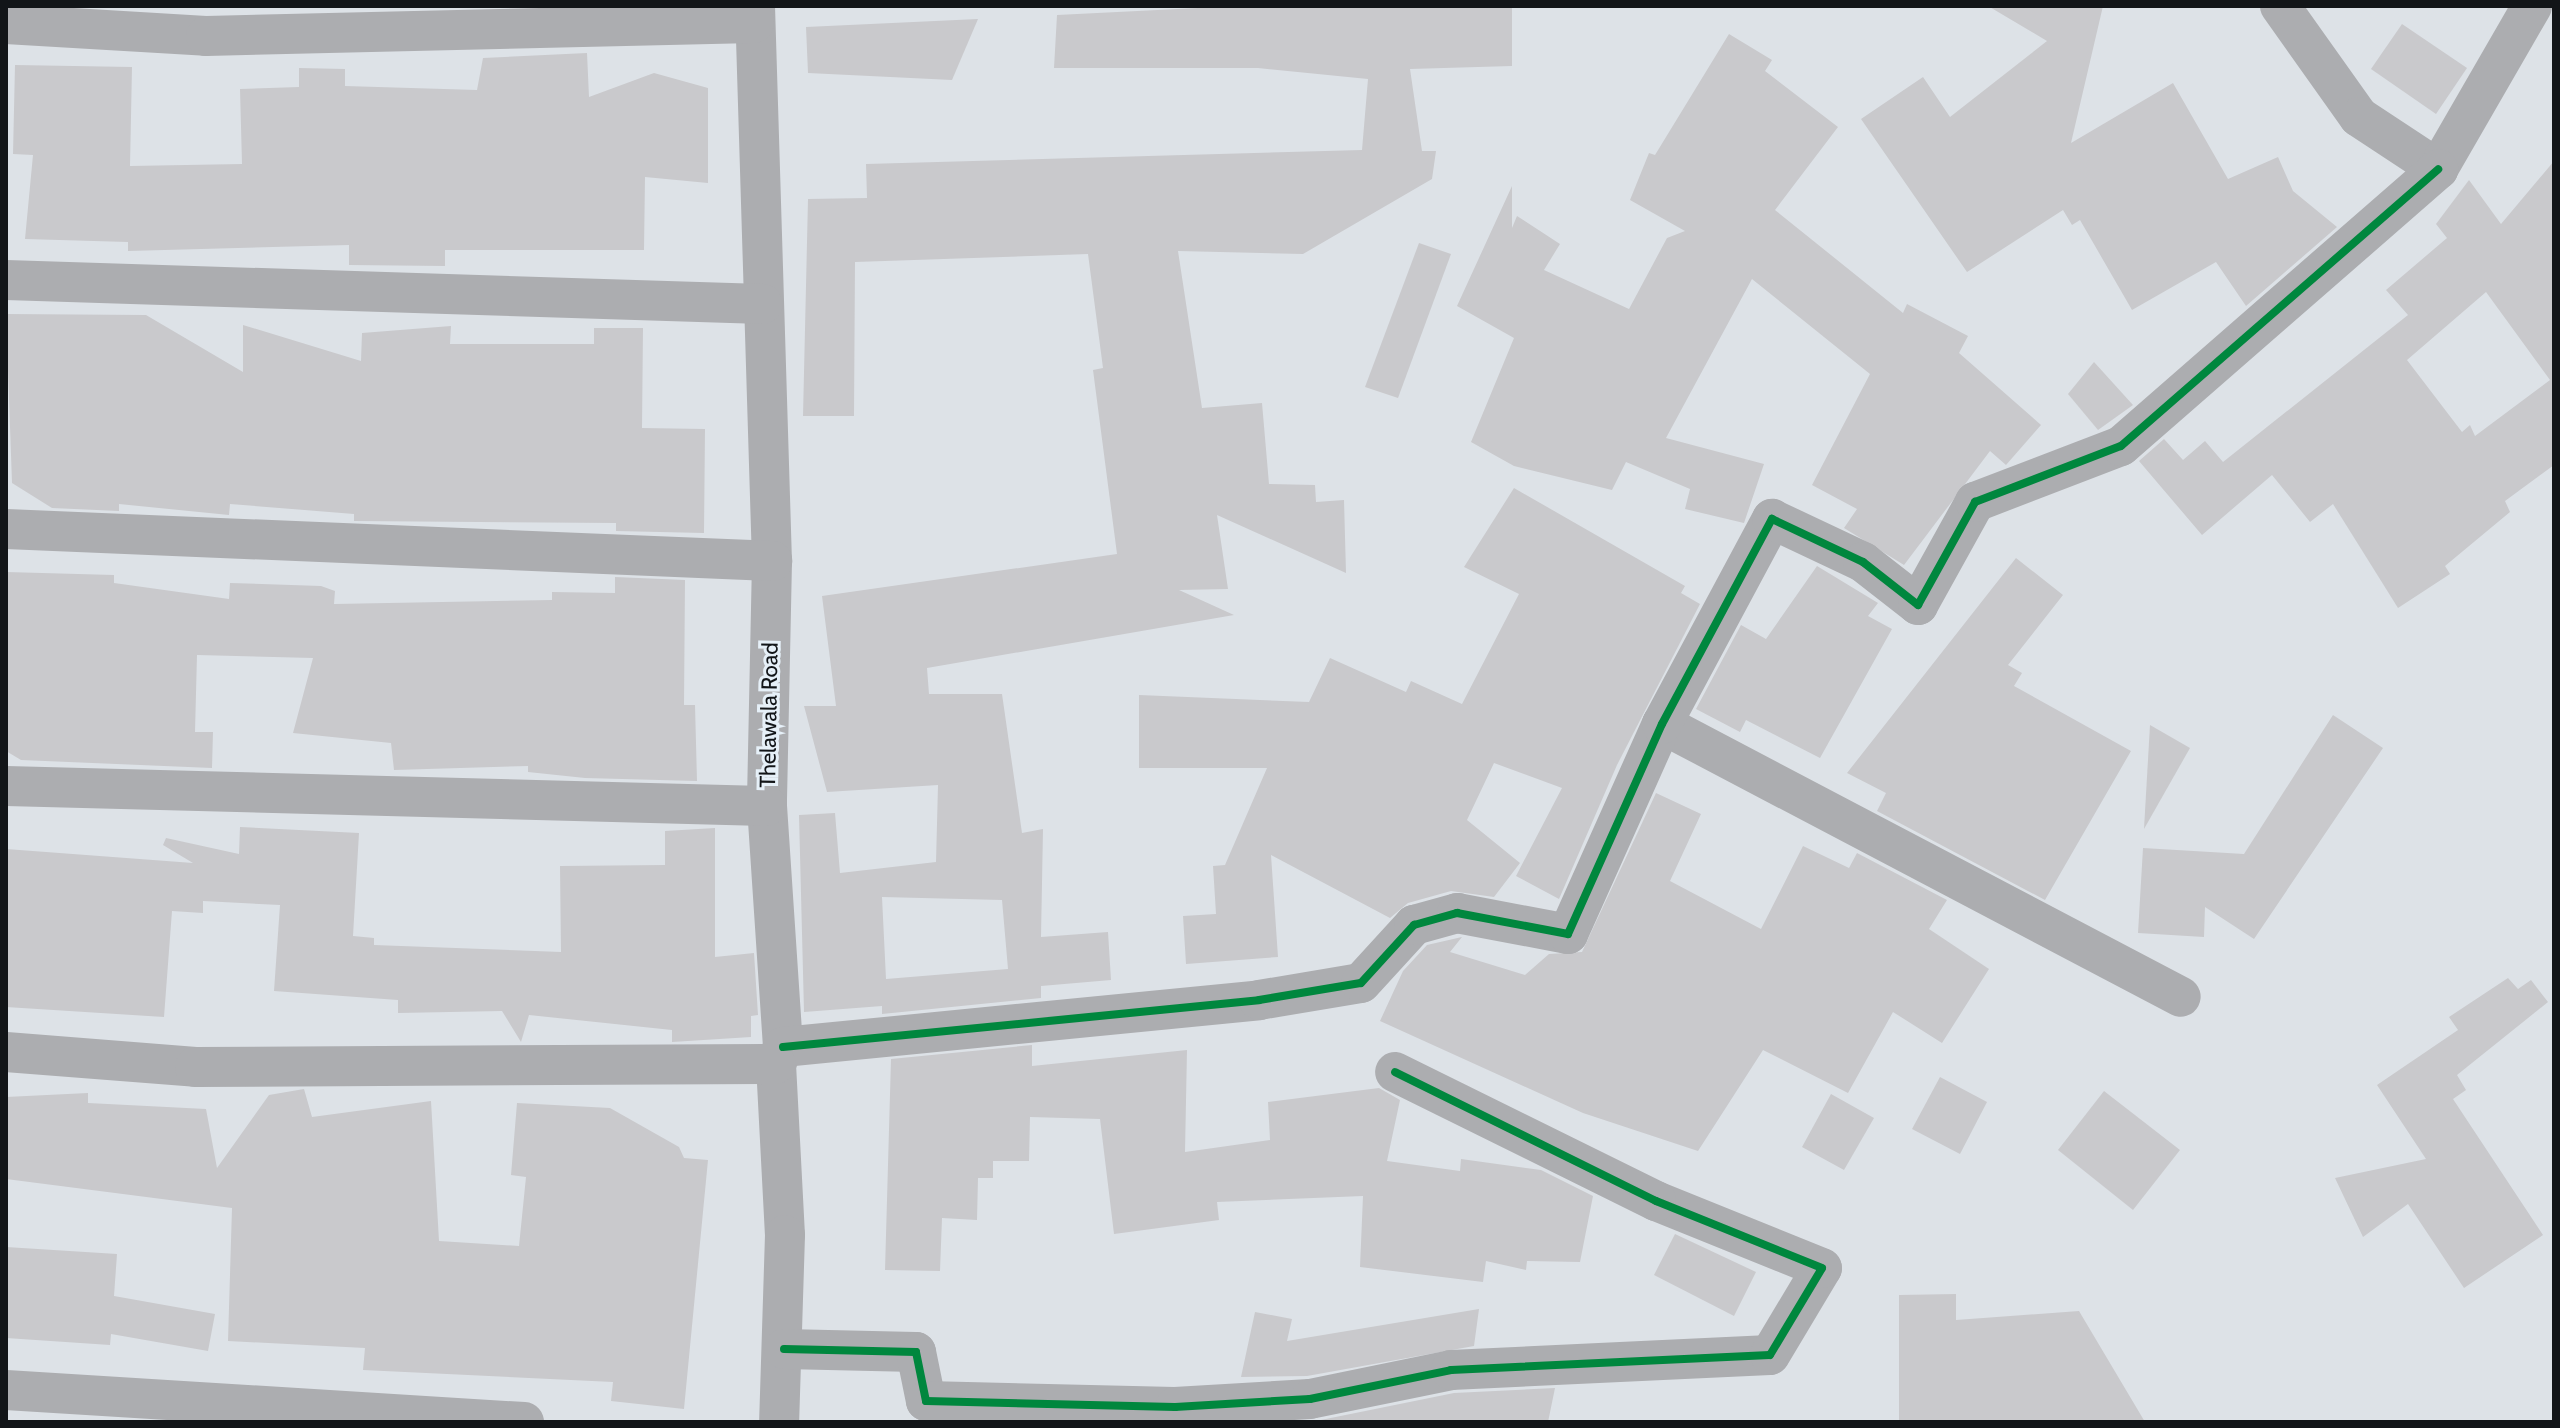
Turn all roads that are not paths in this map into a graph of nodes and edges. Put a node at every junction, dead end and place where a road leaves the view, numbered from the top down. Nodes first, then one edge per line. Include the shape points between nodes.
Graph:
1 (2280, 6) edge
2 (2532, 6) edge
3 (754, 14) edge
4 (6, 24) edge
5 (2438, 169) junction
6 (6, 280) edge
7 (763, 304) junction
8 (6, 529) edge
9 (772, 561) junction
10 (1662, 724) junction
11 (6, 786) edge
12 (767, 806) junction
13 (2181, 997) dead end
14 (6, 1052) edge
15 (780, 1055) junction
16 (1395, 1072) dead end
17 (784, 1349) junction
18 (6, 1390) edge
19 (524, 1422) edge
20 (779, 1422) edge

1 - 5 street via 2288,26 2359,117
2 - 5 street
3 - 4 street via 206,36
3 - 7 street, Thelawala Road
5 - 10 street via 2121,446 1975,502 1918,605 1863,562 1772,519
6 - 7 street
7 - 9 street, Thelawala Road
8 - 9 street
9 - 12 street, Thelawala Road
10 - 13 street
10 - 15 street via 1568,934 1457,913 1414,925 1361,983 1259,1000
11 - 12 street
12 - 15 street, Thelawala Road
14 - 15 street via 195,1067
15 - 17 street, Thelawala Road
16 - 17 street via 1656,1201 1822,1268 1770,1355 1451,1370 1310,1399 1175,1407 926,1401 916,1352
17 - 20 street, Thelawala Road
18 - 19 street

